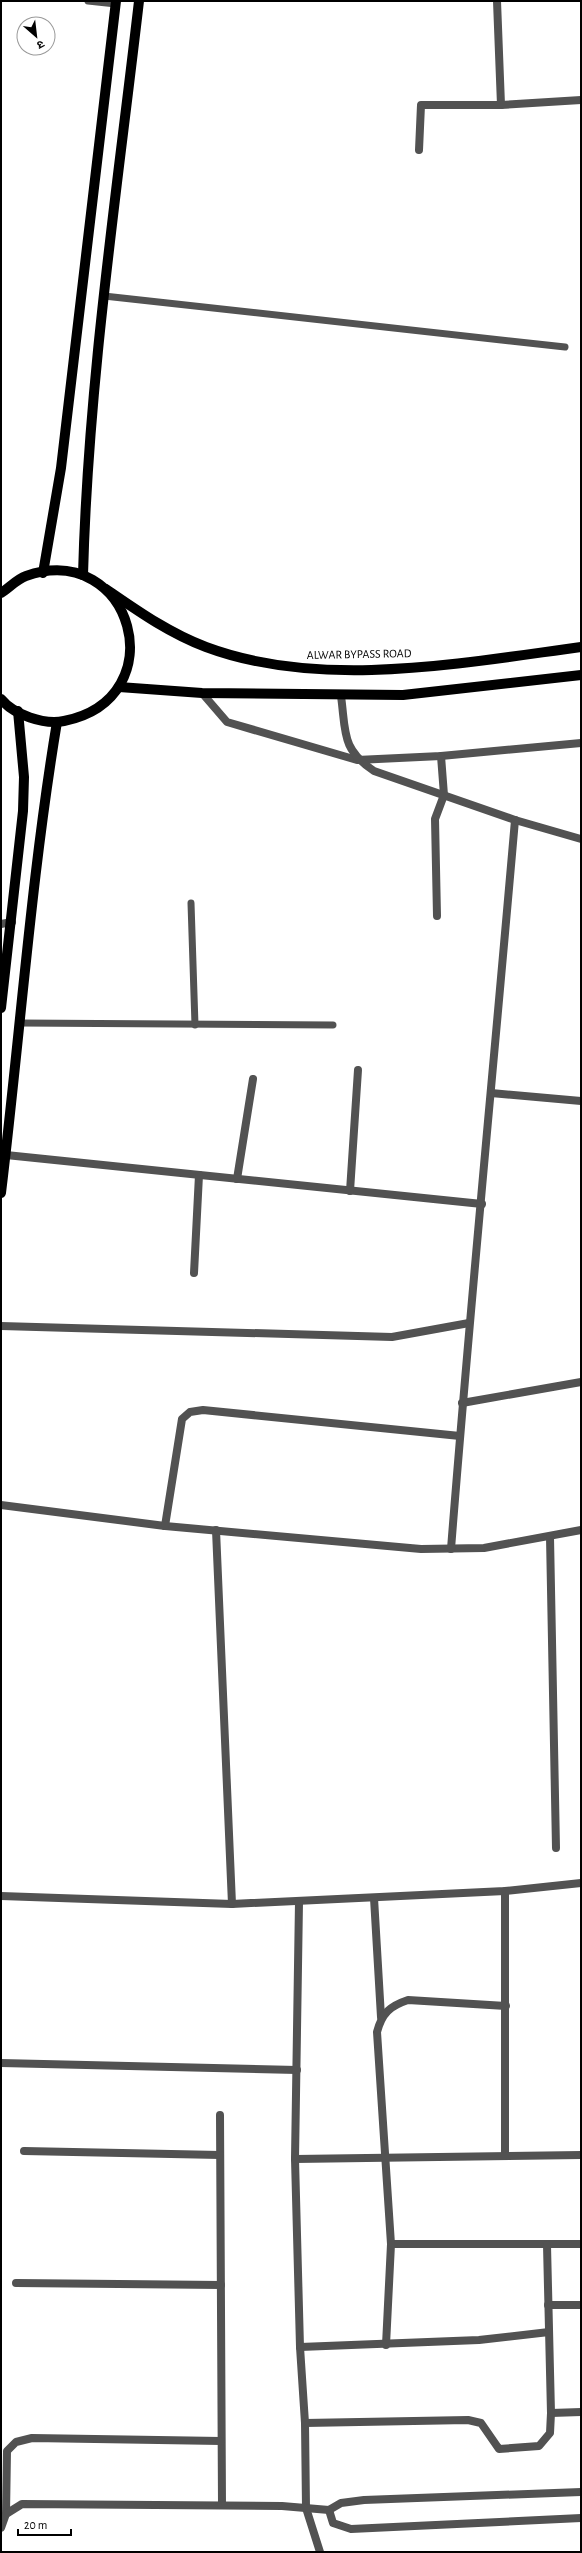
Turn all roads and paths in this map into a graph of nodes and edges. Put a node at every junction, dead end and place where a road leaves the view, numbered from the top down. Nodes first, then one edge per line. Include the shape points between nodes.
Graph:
1 (88, 1) edge
2 (139, 1) edge
3 (497, 1) edge
4 (116, 2) edge
5 (581, 100) edge
6 (501, 105) junction
7 (419, 150) dead end
8 (104, 296) junction
9 (565, 347) dead end
10 (43, 573) junction
11 (83, 576) junction
12 (106, 589) junction
13 (1, 593) edge
14 (581, 647) edge
15 (581, 675) edge
16 (119, 687) junction
17 (202, 693) junction
18 (341, 696) junction
19 (1, 699) edge
20 (18, 711) junction
21 (57, 722) junction
22 (581, 743) edge
23 (441, 756) junction
24 (357, 760) junction
25 (444, 795) junction
26 (515, 820) junction
27 (581, 839) edge
28 (191, 903) dead end
29 (437, 916) dead end
30 (12, 922) junction
31 (1, 924) edge
32 (1, 1008) edge
33 (19, 1023) junction
34 (195, 1025) junction
35 (334, 1025) dead end
36 (358, 1070) dead end
37 (253, 1079) dead end
38 (491, 1093) junction
39 (581, 1101) edge
40 (6, 1155) junction
41 (199, 1175) junction
42 (237, 1179) junction
43 (350, 1190) junction
44 (1, 1193) edge
45 (482, 1204) junction
46 (194, 1273) dead end
47 (469, 1323) junction
48 (1, 1326) edge
49 (581, 1382) edge
50 (462, 1403) junction
51 (460, 1436) junction
52 (1, 1505) edge
53 (165, 1526) junction
54 (216, 1530) junction
55 (581, 1530) edge
56 (550, 1537) junction
57 (451, 1549) junction
58 (556, 1848) dead end
59 (581, 1883) edge
60 (505, 1891) junction
61 (1, 1896) edge
62 (374, 1898) junction
63 (299, 1902) junction
64 (232, 1904) junction
65 (506, 2006) junction
66 (381, 2017) junction
67 (1, 2063) edge
68 (297, 2070) junction
69 (220, 2115) dead end
70 (24, 2151) dead end
71 (220, 2154) junction
72 (581, 2155) edge
73 (505, 2156) junction
74 (385, 2157) junction
75 (295, 2159) junction
76 (391, 2244) junction
77 (581, 2244) edge
78 (547, 2245) junction
79 (16, 2283) dead end
80 (221, 2285) junction
81 (548, 2305) junction
82 (581, 2305) edge
83 (548, 2332) junction
84 (386, 2345) junction
85 (300, 2348) junction
86 (581, 2412) edge
87 (551, 2413) junction
88 (305, 2423) junction
89 (221, 2441) junction
90 (4, 2481) edge
91 (581, 2492) edge
92 (222, 2505) junction
93 (306, 2508) junction
94 (329, 2510) junction
95 (6, 2514) junction
96 (581, 2518) edge
97 (1, 2528) edge
98 (320, 2552) edge

1 - 4 lane
2 - 8 main road
3 - 6 street
4 - 10 main road via 62,468
5 - 6 street
6 - 7 street via 421,105
8 - 9 lane
8 - 11 main road via 87,464
10 - 11 main road, ALWAR BYPASS ROAD via 54,570
10 - 13 main road, ALWAR BYPASS ROAD via 25,577
11 - 12 main road, ALWAR BYPASS ROAD
12 - 14 main road, ALWAR BYPASS ROAD via 162,627 206,647 248,660 300,668 378,669 422,666
12 - 16 main road via 123,610 131,636 129,663
15 - 18 main road via 403,695
16 - 17 main road
16 - 21 main road via 102,706 81,717
17 - 18 main road
17 - 24 street via 227,722
18 - 24 street via 347,743
19 - 20 main road
20 - 21 main road via 27,717
20 - 30 main road via 24,777
21 - 33 main road via 43,808
22 - 23 street
23 - 24 street
23 - 25 street
24 - 25 street via 374,771
25 - 26 street
25 - 29 street via 435,818
26 - 27 street
26 - 38 street
28 - 34 lane
30 - 31 street
30 - 32 main road
33 - 34 lane
33 - 40 main road
34 - 35 lane
36 - 43 street
37 - 42 street
38 - 39 street
38 - 45 street
40 - 41 street
40 - 44 main road
41 - 42 street
41 - 46 street
42 - 43 street
43 - 45 street
45 - 47 street
47 - 48 street via 392,1337
47 - 50 street
49 - 50 street
50 - 51 street
51 - 53 street via 203,1410 190,1412 182,1419
51 - 57 street
52 - 53 street
53 - 54 street
54 - 57 street via 389,1547
54 - 64 street
55 - 56 street
56 - 57 street via 484,1548
56 - 58 street
59 - 60 street
60 - 62 street
60 - 65 street
61 - 64 street
62 - 63 street
62 - 66 street
63 - 64 street
63 - 68 street
65 - 66 street via 408,2000 393,2005
65 - 73 street
66 - 74 street via 377,2032
67 - 68 street
68 - 75 street
69 - 71 street
70 - 71 street
71 - 80 street
72 - 73 street
73 - 74 street
74 - 75 street
74 - 76 street
75 - 85 street
76 - 78 street
76 - 84 street
77 - 78 street
78 - 81 street
79 - 80 street
80 - 89 street
81 - 82 street
81 - 83 street
83 - 84 street
83 - 87 street
84 - 85 street
85 - 88 street
86 - 87 street
87 - 88 street via 550,2434 539,2446 509,2449 499,2449 481,2423 468,2420
88 - 93 street
89 - 90 street via 32,2438 16,2442 7,2451
89 - 92 street
90 - 95 street
91 - 94 street via 364,2500 341,2503
92 - 93 street
92 - 95 street via 44,2503 22,2504
93 - 94 street
93 - 98 street
94 - 96 street via 333,2523 363,2530
95 - 97 street

